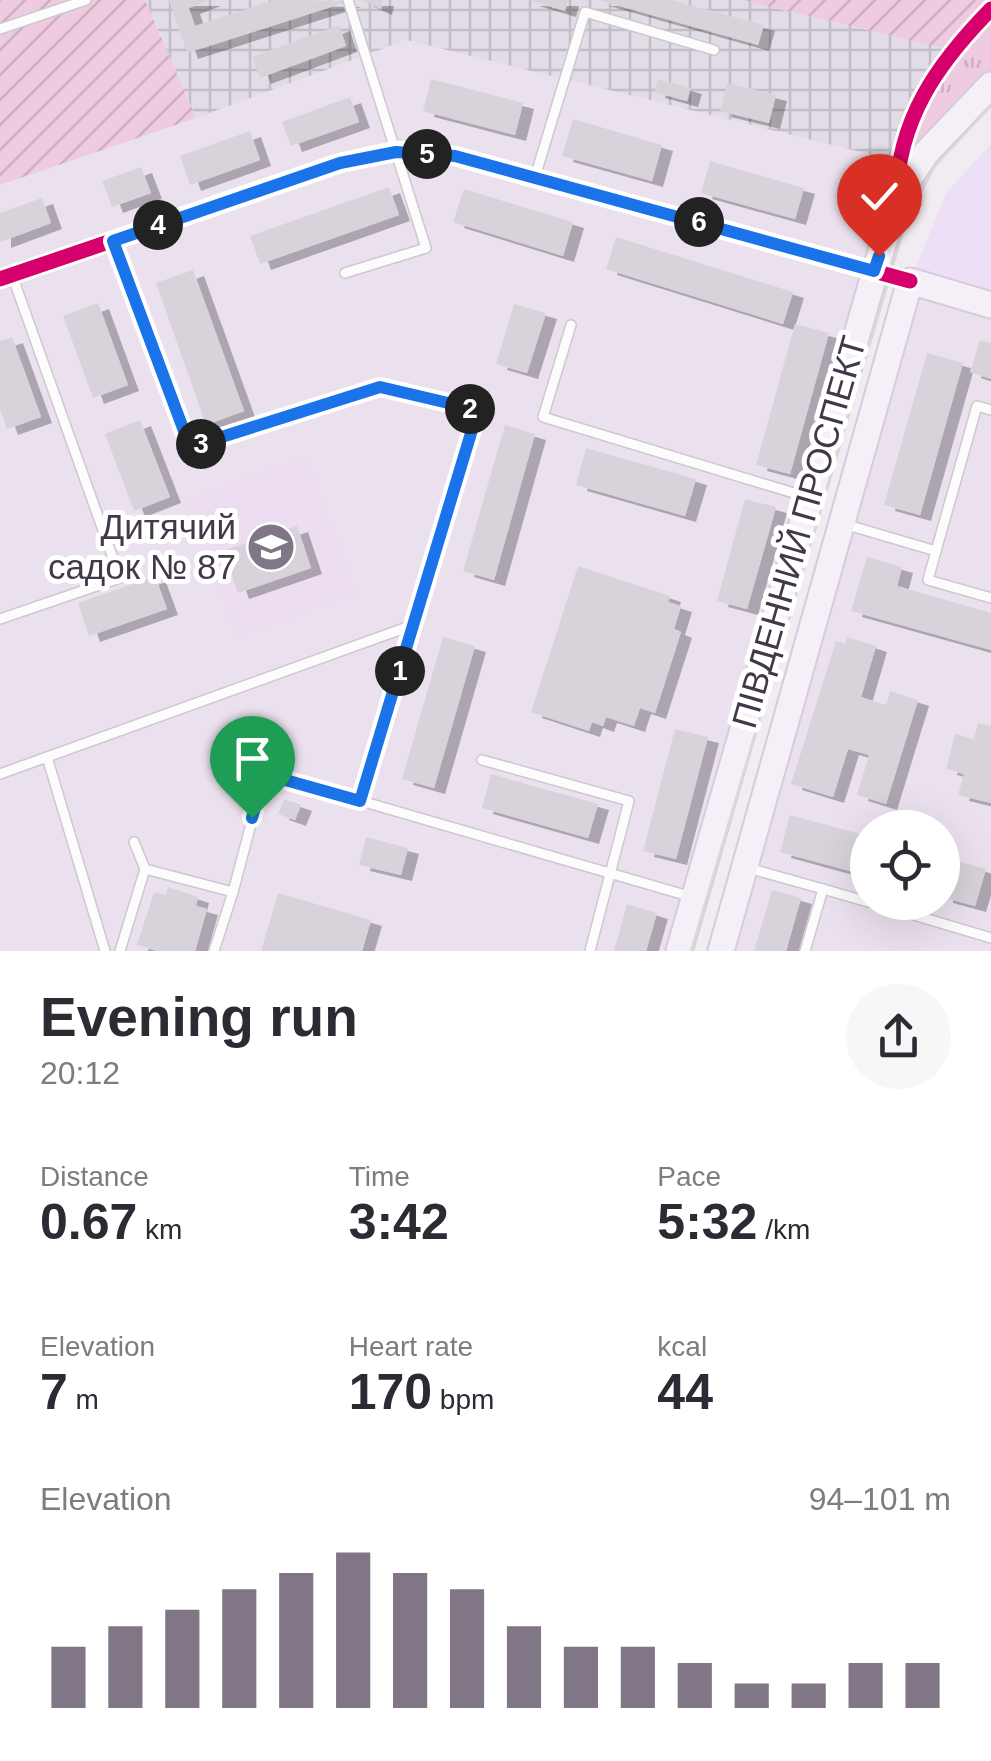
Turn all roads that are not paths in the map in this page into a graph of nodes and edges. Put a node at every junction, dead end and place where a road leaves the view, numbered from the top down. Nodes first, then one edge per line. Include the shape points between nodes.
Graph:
1 (86, 0) edge
2 (348, 0) edge
3 (991, 8) edge
4 (0, 29) edge
5 (714, 50) dead end
6 (991, 85) edge
7 (396, 152) junction
8 (536, 177) junction
9 (896, 199) junction
10 (113, 241) junction
11 (874, 271) junction
12 (345, 273) dead end
13 (6, 277) edge
14 (910, 281) junction
15 (991, 305) edge
16 (571, 326) dead end
17 (991, 410) edge
18 (809, 498) junction
19 (842, 524) junction
20 (936, 551) junction
21 (991, 598) edge
22 (0, 619) edge
23 (414, 625) junction
24 (47, 757) junction
25 (482, 760) dead end
26 (0, 774) edge
27 (360, 801) junction
28 (134, 842) dead end
29 (745, 867) junction
30 (146, 869) junction
31 (612, 874) junction
32 (823, 889) junction
33 (232, 892) junction
34 (850, 897) edge
35 (694, 898) junction
36 (930, 920) edge
37 (991, 938) edge
38 (105, 951) edge
39 (120, 951) edge
40 (214, 951) edge
41 (590, 951) edge
42 (679, 951) edge
43 (722, 951) edge
44 (805, 951) edge

1 - 4 lane
2 - 7 lane
3 - 9 street via 918,97 897,160
5 - 8 lane via 586,12
6 - 9 main road, ПІВДЕННИЙ ПРОСПЕКТ via 926,153
7 - 8 street via 455,156
7 - 10 street via 340,163
7 - 12 lane via 426,248
8 - 11 street
9 - 11 main road, ПІВДЕННИЙ ПРОСПЕКТ
10 - 13 street
10 - 23 lane via 190,447 380,387 478,410
11 - 14 street
11 - 18 main road, ПІВДЕННИЙ ПРОСПЕКТ
13 - 22 lane via 120,578
14 - 15 main road
14 - 19 main road, ПІВДЕННИЙ ПРОСПЕКТ
16 - 18 lane via 543,417
17 - 20 lane via 977,406
18 - 35 main road, ПІВДЕННИЙ ПРОСПЕКТ
19 - 20 lane
19 - 29 main road, ПІВДЕННИЙ ПРОСПЕКТ
20 - 21 lane via 928,580
23 - 24 lane
23 - 27 lane
24 - 26 lane
24 - 38 lane
25 - 31 lane via 629,801
27 - 31 lane
27 - 33 lane via 264,774
28 - 30 lane
29 - 32 lane
29 - 43 main road, ПІВДЕННИЙ ПРОСПЕКТ
30 - 33 lane
30 - 39 lane
31 - 35 lane
31 - 41 lane
32 - 34 lane
32 - 44 lane
33 - 40 lane
35 - 42 main road, ПІВДЕННИЙ ПРОСПЕКТ
36 - 37 lane

